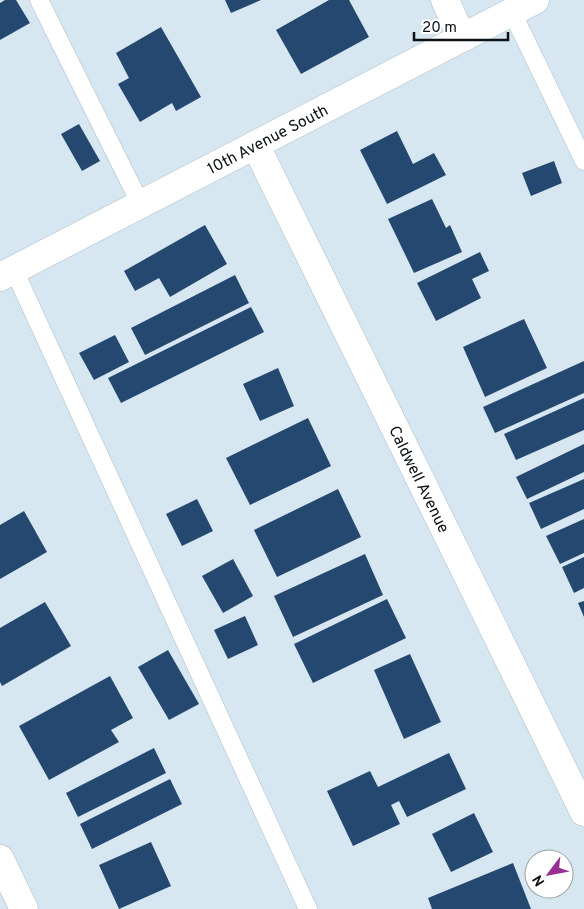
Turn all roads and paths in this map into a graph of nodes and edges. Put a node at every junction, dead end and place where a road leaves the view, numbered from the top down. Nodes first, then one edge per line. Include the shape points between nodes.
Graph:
1 (39, 0) edge
2 (445, 0) edge
3 (524, 6) edge
4 (462, 38) junction
5 (256, 146) junction
6 (584, 161) edge
7 (140, 205) junction
8 (7, 274) edge
9 (584, 812) edge
10 (0, 859) edge
11 (24, 909) edge
12 (308, 909) edge

1 - 7 lane
2 - 4 street
3 - 4 street, 10th Avenue South
3 - 6 lane
4 - 5 street, 10th Avenue South
5 - 7 street, 10th Avenue South
5 - 9 street, Caldwell Avenue
7 - 8 street, 10th Avenue South
8 - 12 lane
10 - 11 street

